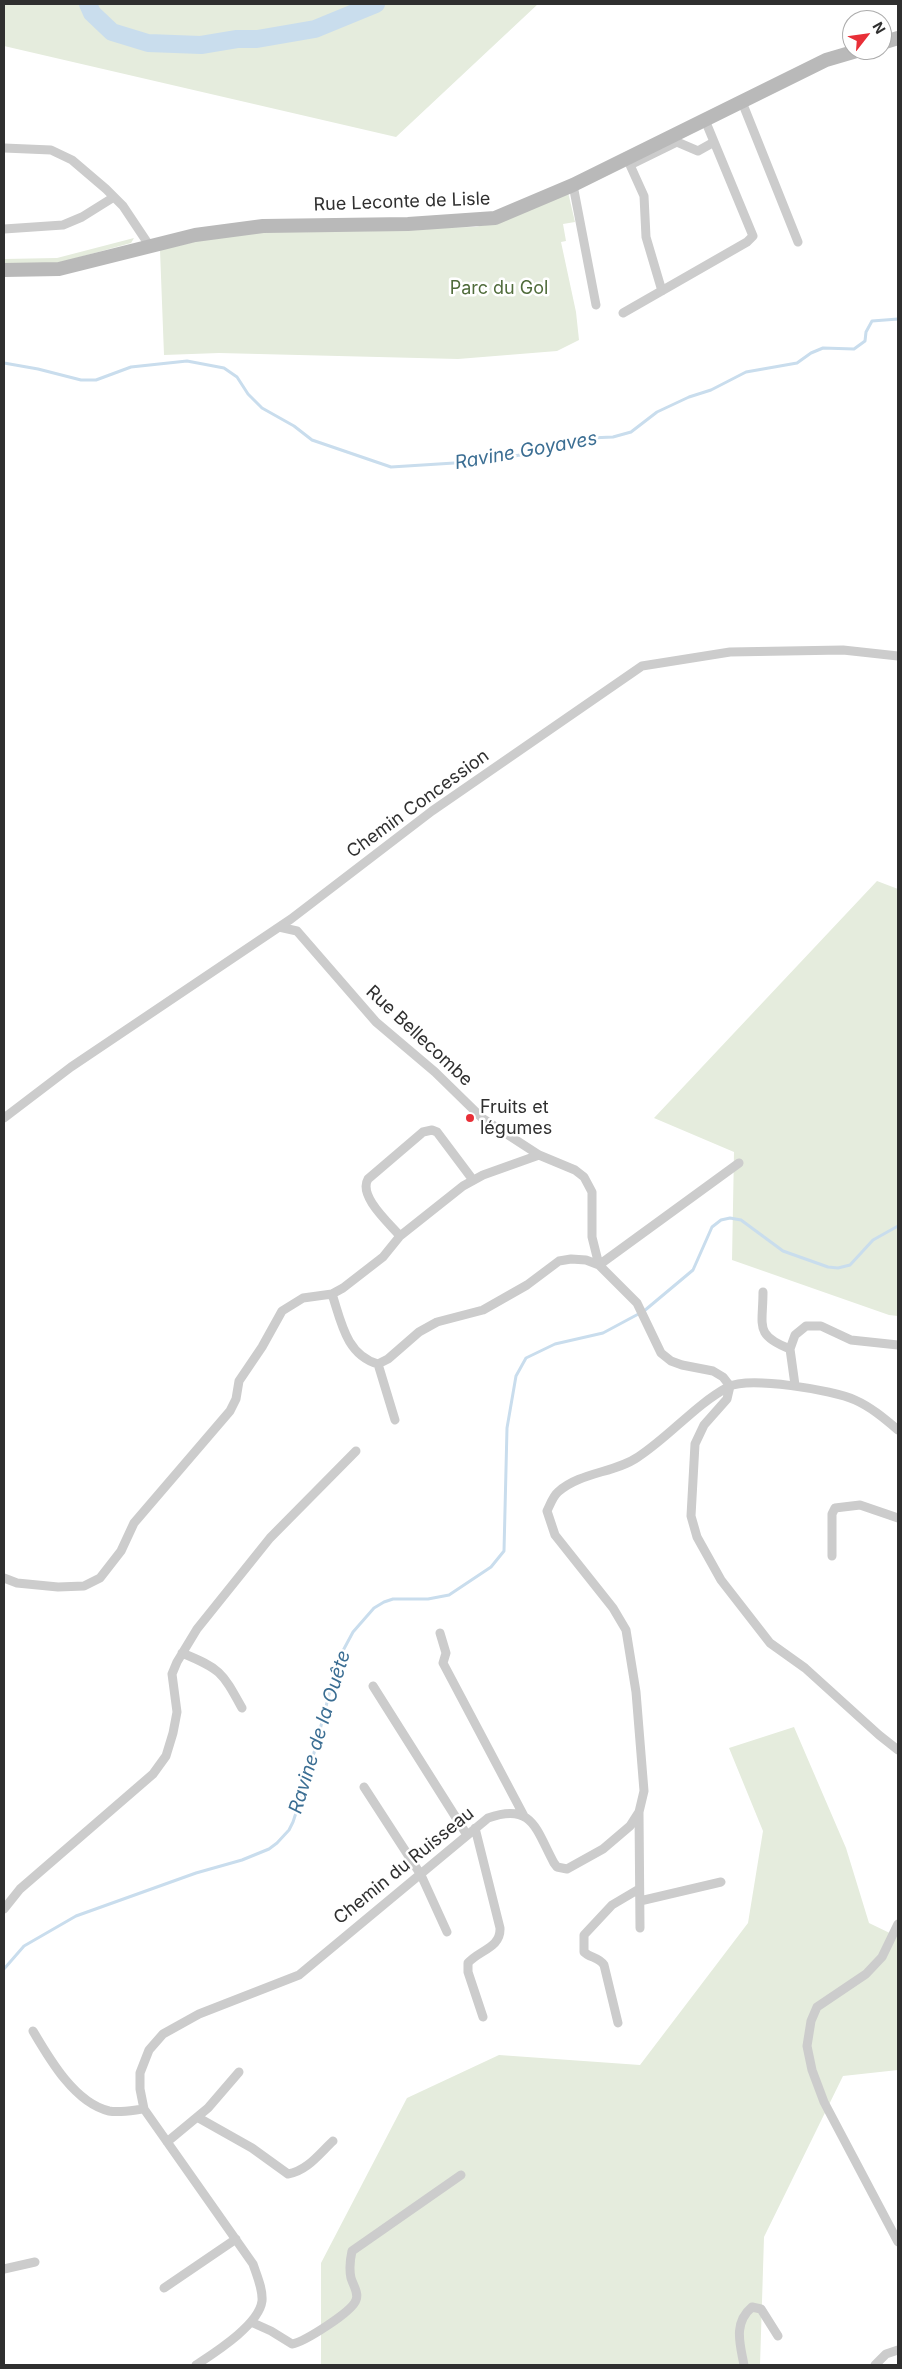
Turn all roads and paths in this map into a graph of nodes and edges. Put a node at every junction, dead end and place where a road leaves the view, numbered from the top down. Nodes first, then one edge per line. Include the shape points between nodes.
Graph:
1 (842, 55) edge
2 (742, 102) junction
3 (705, 120) junction
4 (714, 142) junction
5 (4, 148) edge
6 (573, 186) junction
7 (114, 197) junction
8 (4, 229) edge
9 (798, 242) dead end
10 (149, 245) junction
11 (4, 270) edge
12 (662, 291) junction
13 (596, 305) dead end
14 (623, 312) dead end
15 (898, 656) edge
16 (279, 927) junction
17 (4, 1118) edge
18 (539, 1155) junction
19 (739, 1163) dead end
20 (473, 1180) junction
21 (400, 1236) junction
22 (599, 1265) junction
23 (763, 1292) dead end
24 (332, 1294) junction
25 (898, 1345) edge
26 (790, 1349) junction
27 (378, 1364) junction
28 (795, 1385) junction
29 (730, 1386) junction
30 (395, 1420) dead end
31 (898, 1430) edge
32 (356, 1451) dead end
33 (898, 1518) edge
34 (832, 1556) dead end
35 (4, 1578) edge
36 (440, 1633) dead end
37 (182, 1654) junction
38 (373, 1686) dead end
39 (242, 1708) dead end
40 (898, 1750) edge
41 (364, 1787) dead end
42 (639, 1812) junction
43 (524, 1816) junction
44 (475, 1828) junction
45 (467, 1835) junction
46 (421, 1874) junction
47 (721, 1882) dead end
48 (640, 1889) junction
49 (640, 1901) junction
50 (4, 1909) edge
51 (898, 1924) edge
52 (640, 1928) dead end
53 (447, 1932) dead end
54 (483, 2017) dead end
55 (618, 2023) dead end
56 (34, 2032) dead end
57 (239, 2072) dead end
58 (144, 2109) junction
59 (197, 2117) junction
60 (333, 2140) dead end
61 (167, 2142) junction
62 (461, 2175) dead end
63 (236, 2238) junction
64 (898, 2242) edge
65 (35, 2262) dead end
66 (4, 2269) edge
67 (164, 2288) dead end
68 (251, 2322) junction
69 (778, 2336) dead end
70 (898, 2350) edge
71 (196, 2365) edge
72 (744, 2365) edge
73 (875, 2365) edge

1 - 2 main road, Rue Leconte de Lisle via 826,60
2 - 3 main road, Rue Leconte de Lisle
2 - 9 street
3 - 4 street
3 - 6 main road, Rue Leconte de Lisle
4 - 12 street via 752,236 748,242
4 - 12 street via 698,151 677,142 630,165 644,196 646,237
5 - 7 street via 51,150 60,154 72,160
6 - 10 main road, Rue Leconte de Lisle via 508,214 482,220 263,226
6 - 13 street
7 - 8 street via 82,218 63,225
7 - 10 street
10 - 11 main road, Rue Leconte de Lisle via 59,269
12 - 14 street
15 - 16 street, Chemin Concession via 843,650 730,652 642,666 432,810
16 - 17 street, Chemin Concession via 71,1067
16 - 18 street, Rue Bellecombe via 296,931 376,1022 435,1072 482,1118
18 - 20 street
18 - 22 street, Rue Bellecombe via 575,1170 590,1185 592,1237
19 - 22 street
20 - 21 street
20 - 21 street via 437,1132 423,1132 365,1184 372,1202
21 - 24 street via 383,1257
22 - 27 street via 586,1260 559,1261 527,1285 483,1310 437,1322 419,1332
22 - 29 street via 637,1303 662,1353 682,1365 713,1371
23 - 26 street via 764,1335
24 - 27 street via 345,1334 366,1360
24 - 35 street via 303,1298 278,1315 262,1347 239,1381 230,1410 134,1522 121,1551 100,1578 84,1586 58,1587 17,1583
25 - 26 street via 851,1340 814,1325 800,1330
26 - 28 street
27 - 30 street
28 - 29 street
28 - 31 street via 853,1399
29 - 40 street via 727,1399 704,1425 695,1444 691,1516 697,1537 721,1580 770,1643 805,1668
29 - 42 street via 638,1457 558,1492 547,1511 555,1535 613,1608 626,1630 636,1692 644,1791
32 - 37 street via 270,1538 197,1629
33 - 34 street via 860,1505 835,1508 832,1514
36 - 43 street via 446,1653 443,1663
37 - 39 street via 219,1671
37 - 50 street via 172,1674 176,1712 166,1756 153,1774 20,1889
38 - 45 street
41 - 46 street
42 - 43 street via 630,1826 603,1849 567,1869 557,1867 533,1825
42 - 48 street
43 - 44 street, Chemin du Ruisseau via 504,1812
44 - 45 street, Chemin du Ruisseau
44 - 54 street via 501,1937 468,1963
45 - 46 street, Chemin du Ruisseau
46 - 53 street
46 - 58 street, Chemin du Ruisseau via 299,1975 199,2014 163,2034 149,2050 140,2073
47 - 49 street
48 - 49 street
48 - 55 street via 612,1905 584,1935 584,1952 602,1961 606,1970
49 - 52 street
51 - 64 street via 882,1957 817,2007 807,2046 824,2102
56 - 58 street via 56,2070 95,2106 112,2112
57 - 59 street
58 - 61 street, Chemin du Ruisseau
59 - 60 street via 252,2148 288,2174 307,2166
59 - 61 street
61 - 63 street, Chemin du Ruisseau
62 - 68 street via 352,2251 350,2276 357,2300 301,2343 292,2344
63 - 67 street
63 - 68 street, Chemin du Ruisseau via 253,2264 261,2290 259,2311
65 - 66 street
68 - 71 street, Chemin du Ruisseau
69 - 72 street via 761,2309 752,2307 744,2314 738,2332
70 - 73 street via 886,2354

